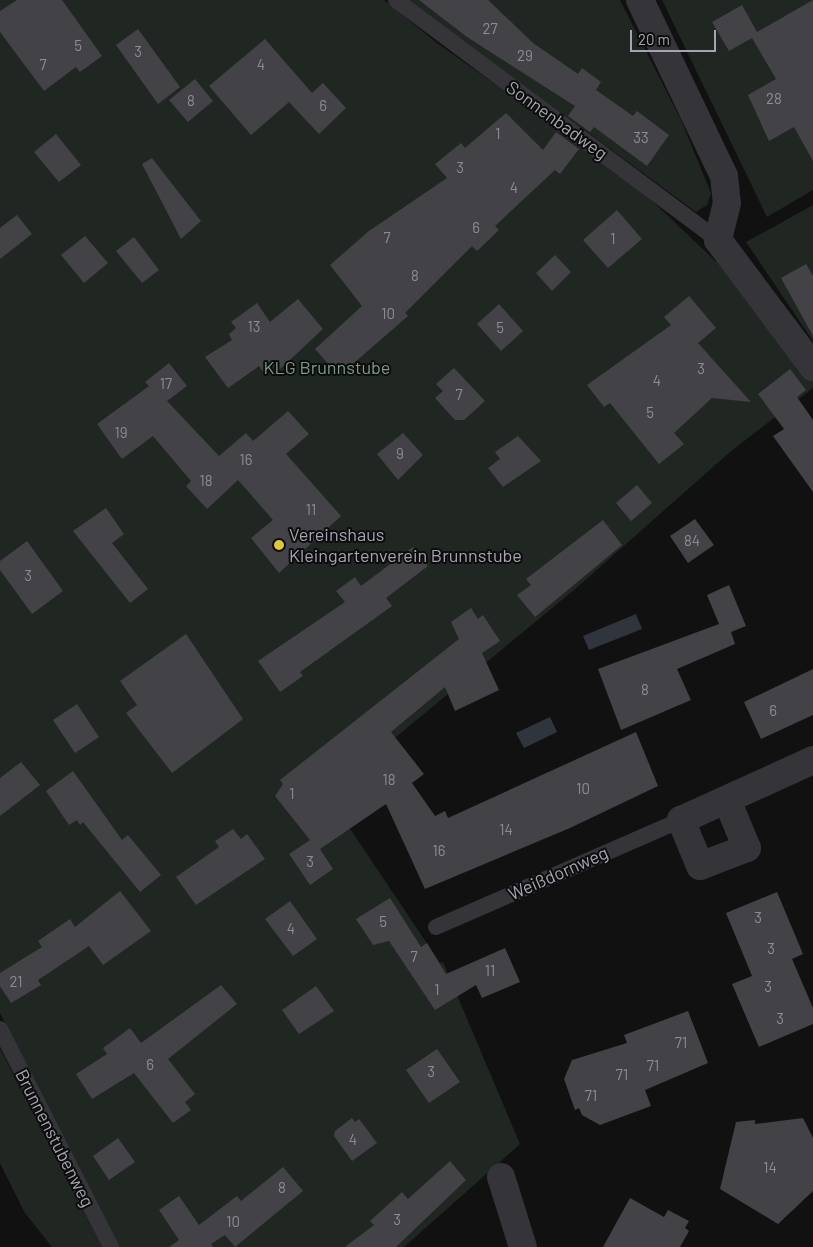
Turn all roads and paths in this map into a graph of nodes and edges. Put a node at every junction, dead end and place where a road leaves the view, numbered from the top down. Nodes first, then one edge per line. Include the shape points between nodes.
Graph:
1 (396, 0) edge
2 (640, 0) edge
3 (718, 240) junction
4 (813, 367) edge
5 (813, 760) edge
6 (727, 800) junction
7 (680, 820) junction
8 (436, 927) dead end
9 (0, 1029) edge
10 (501, 1177) dead end
11 (111, 1247) edge
12 (523, 1247) edge

1 - 3 lane, Sonnenbadweg
2 - 3 street via 724,176 727,203
3 - 4 street
5 - 6 street, Weißdornweg
6 - 7 street, Weißdornweg
6 - 7 street via 747,848 700,866
7 - 8 lane, Weißdornweg
9 - 11 lane, Brunnenstubenweg
10 - 12 street

